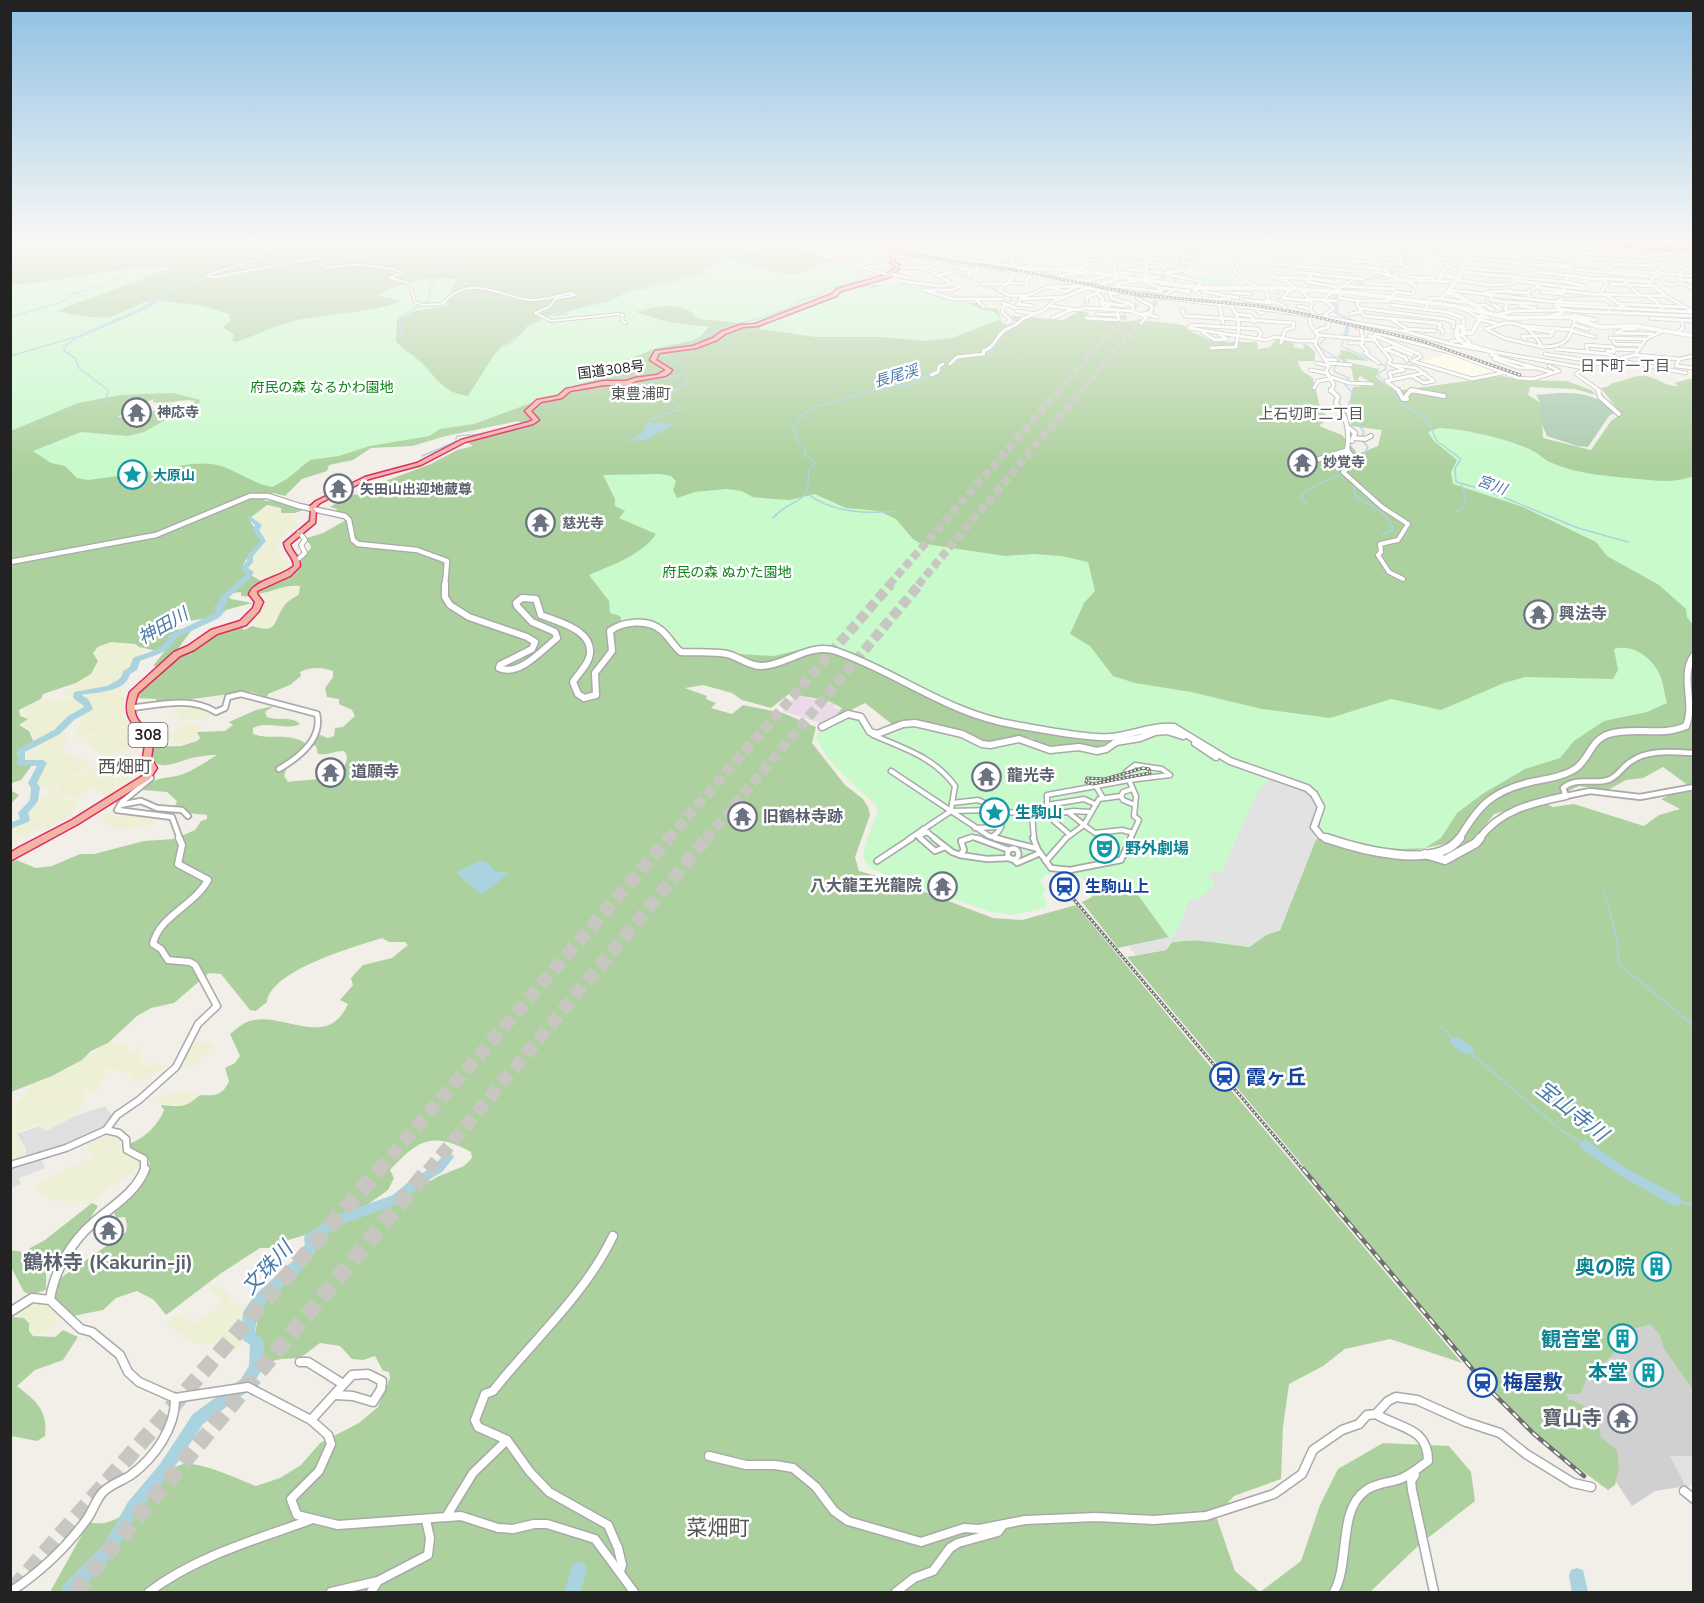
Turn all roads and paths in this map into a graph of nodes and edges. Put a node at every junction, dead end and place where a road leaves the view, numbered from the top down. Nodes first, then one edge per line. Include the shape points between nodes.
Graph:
1 (542, 317) edge
2 (591, 317) edge
3 (623, 317) edge
4 (779, 317) edge
5 (1007, 317) edge
6 (1019, 317) edge
7 (1028, 317) edge
8 (1055, 317) edge
9 (1118, 317) edge
10 (1147, 317) edge
11 (1190, 317) edge
12 (1222, 317) edge
13 (1238, 317) edge
14 (1251, 317) edge
15 (1299, 317) edge
16 (1312, 317) edge
17 (1320, 317) edge
18 (1362, 317) joint
19 (1396, 317) edge
20 (1405, 317) edge
21 (1421, 317) edge
22 (1430, 317) edge
23 (1461, 317) edge
24 (1480, 317) joint
25 (1507, 317) edge
26 (1559, 317) junction
27 (1569, 317) joint
28 (1586, 317) edge
29 (1648, 317) edge
30 (1674, 317) edge
31 (1052, 318) dead end
32 (1086, 318) dead end
33 (1540, 318) joint
34 (1576, 318) junction
35 (1654, 318) joint
36 (1022, 319) junction
37 (1329, 319) junction
38 (1255, 320) junction
39 (1678, 320) junction
40 (1240, 321) junction
41 (1223, 322) junction
42 (1650, 322) dead end
43 (1694, 322) edge
44 (626, 323) dead end
45 (1007, 323) dead end
46 (1141, 323) dead end
47 (1213, 323) dead end
48 (1293, 323) junction
49 (1682, 323) junction
50 (1499, 324) junction
51 (1355, 325) junction
52 (1463, 325) dead end
53 (1287, 326) dead end
54 (1413, 326) dead end
55 (1420, 326) junction
56 (1524, 326) junction
57 (1453, 327) dead end
58 (1228, 328) junction
59 (1239, 328) junction
60 (1404, 328) junction
61 (1488, 328) junction
62 (1561, 328) junction
63 (1636, 328) dead end
64 (1258, 329) junction
65 (1528, 329) junction
66 (1573, 329) junction
67 (1351, 330) dead end
68 (1554, 330) junction
69 (1202, 331) junction
70 (1316, 331) junction
71 (1435, 331) dead end
72 (1498, 331) dead end
73 (1589, 331) dead end
74 (1663, 331) junction
75 (1442, 333) dead end
76 (1455, 333) junction
77 (1615, 333) junction
78 (1677, 333) junction
79 (1219, 334) junction
80 (1652, 334) junction
81 (1318, 335) junction
82 (1238, 336) junction
83 (1536, 336) junction
84 (1694, 336) edge
85 (1362, 337) junction
86 (1595, 337) dead end
87 (1258, 338) junction
88 (1282, 338) junction
89 (1375, 339) junction
90 (1526, 339) dead end
91 (1611, 339) junction
92 (1645, 339) junction
93 (1316, 341) junction
94 (1450, 341) dead end
95 (1281, 343) dead end
96 (1457, 344) junction
97 (1468, 344) junction
98 (1360, 345) junction
99 (1641, 345) junction
100 (1211, 348) dead end
101 (1549, 348) junction
102 (1542, 349) junction
103 (1484, 351) junction
104 (1587, 351) junction
105 (1493, 352) junction
106 (1622, 352) dead end
107 (1636, 353) junction
108 (1320, 354) junction
109 (1328, 355) dead end
110 (1694, 356) edge
111 (1419, 357) junction
112 (1518, 357) junction
113 (1620, 358) junction
114 (1324, 359) junction
115 (1680, 359) junction
116 (1333, 360) dead end
117 (1390, 360) junction
118 (1407, 361) junction
119 (1412, 361) junction
120 (1604, 362) junction
121 (1317, 363) dead end
122 (1379, 363) dead end
123 (943, 364) dead end
124 (950, 364) dead end
125 (1328, 364) junction
126 (1637, 364) junction
127 (1351, 365) dead end
128 (1394, 365) junction
129 (1416, 368) junction
130 (1584, 368) junction
131 (1693, 368) edge
132 (1619, 369) dead end
133 (1404, 370) junction
134 (1310, 371) dead end
135 (1504, 372) junction
136 (1553, 372) junction
137 (1425, 373) junction
138 (1686, 373) dead end
139 (931, 375) dead end
140 (1329, 375) junction
141 (1410, 375) junction
142 (1392, 378) junction
143 (1372, 384) dead end
144 (1342, 385) dead end
145 (1314, 388) dead end
146 (1444, 396) dead end
147 (1619, 414) dead end
148 (1347, 427) junction
149 (1371, 436) dead end
150 (1348, 450) junction
151 (1316, 460) dead end
152 (1345, 473) joint
153 (299, 532) junction
154 (297, 560) junction
155 (10, 562) edge
156 (1403, 579) dead end
157 (1694, 655) edge
158 (130, 708) junction
159 (822, 727) dead end
160 (870, 732) junction
161 (1694, 753) edge
162 (279, 769) dead end
163 (891, 771) dead end
164 (1269, 774) junction
165 (147, 777) junction
166 (1129, 780) junction
167 (1096, 786) junction
168 (1694, 787) edge
169 (1132, 789) junction
170 (1120, 796) junction
171 (1566, 796) junction
172 (1103, 799) junction
173 (1074, 800) junction
174 (952, 803) junction
175 (1047, 804) junction
176 (1095, 804) junction
177 (119, 805) junction
178 (1135, 805) junction
179 (999, 810) junction
180 (951, 811) junction
181 (1071, 811) junction
182 (1042, 812) junction
183 (1090, 812) junction
184 (1055, 814) junction
185 (1032, 815) junction
186 (172, 817) junction
187 (1084, 825) junction
188 (1001, 827) junction
189 (975, 828) junction
190 (926, 831) junction
191 (1068, 833) junction
192 (1133, 833) junction
193 (991, 837) junction
194 (946, 847) junction
195 (1036, 848) junction
196 (1009, 850) junction
197 (1040, 853) junction
198 (1424, 854) junction
199 (960, 855) junction
200 (10, 858) edge
201 (1011, 858) junction
202 (878, 861) dead end
203 (1046, 861) junction
204 (106, 1130) junction
205 (10, 1165) edge
206 (613, 1236) dead end
207 (50, 1300) junction
208 (10, 1312) edge
209 (300, 1362) dead end
210 (343, 1384) junction
211 (336, 1395) junction
212 (175, 1398) junction
213 (1376, 1414) junction
214 (311, 1420) junction
215 (507, 1440) junction
216 (709, 1456) dead end
217 (1413, 1472) junction
218 (1591, 1487) dead end
219 (1684, 1491) dead end
220 (1694, 1498) edge
221 (446, 1517) junction
222 (310, 1520) junction
223 (426, 1520) junction
224 (1004, 1525) junction
225 (620, 1572) junction
226 (378, 1581) junction
227 (10, 1592) edge
228 (149, 1593) edge
229 (331, 1593) edge
230 (371, 1593) edge
231 (634, 1593) edge
232 (896, 1593) edge
233 (1334, 1593) edge
234 (1434, 1593) edge

1 - 2 street via 548,321
3 - 44 street
4 - 153 highway, 国道308号 via 756,326 742,326 694,347 655,353 653,360 669,370 667,373 624,383 579,387 560,397 541,400 528,411 536,420 531,423 463,441 422,464 367,478 318,502 312,510 313,522
5 - 45 street via 1011,320
6 - 36 street
7 - 36 street
8 - 31 street
9 - 32 street via 1117,320
10 - 46 street
11 - 41 street
12 - 41 street
13 - 40 street
14 - 38 street
15 - 48 street via 1291,318
16 - 70 street via 1310,324
17 - 37 street
18 - 51 street
18 - 60 street via 1369,324
19 - 60 street
20 - 55 street
21 - 55 street
22 - 57 street via 1452,321
23 - 52 street
24 - 50 street
24 - 76 street via 1471,334 1463,333 1464,328 1458,326
25 - 33 street
26 - 27 street
26 - 33 street
26 - 62 street
27 - 34 street
28 - 34 street via 1596,320
29 - 35 street
30 - 39 street
34 - 66 street
34 - 74 street via 1599,327
35 - 39 street
36 - 124 street via 1003,331 984,354 958,357
37 - 51 street
37 - 70 street via 1328,327
38 - 40 street
38 - 48 street
38 - 64 street
39 - 43 street
40 - 41 street
40 - 59 street
41 - 47 street
41 - 58 street
42 - 49 street
43 - 49 street
48 - 53 street
48 - 88 street
49 - 78 street via 1683,328
50 - 56 street via 1510,321
50 - 61 street
51 - 60 street
51 - 67 street
51 - 85 street via 1361,328
54 - 60 street
55 - 60 street
55 - 71 street
55 - 75 street via 1426,322 1440,324
56 - 65 street
56 - 68 street
58 - 59 street
58 - 69 street via 1190,325 1189,328
59 - 64 street
59 - 82 street
60 - 96 street
61 - 72 street
61 - 102 street via 1492,334
62 - 66 street
62 - 68 street
63 - 77 street
64 - 87 street
65 - 68 street
65 - 83 street
66 - 73 street
66 - 86 street
66 - 101 street via 1569,338
68 - 83 street via 1551,336
69 - 79 street
69 - 79 street via 1215,340 1227,339
70 - 81 street via 1314,334
74 - 78 street
74 - 80 street
76 - 96 street
76 - 97 street
77 - 80 street
77 - 91 street
78 - 84 street
79 - 82 street
80 - 92 street
81 - 85 street via 1347,340
81 - 93 street
82 - 87 street
82 - 100 street via 1236,347
83 - 90 street via 1522,336
83 - 102 street
85 - 89 street
85 - 98 street via 1362,343 1350,344
87 - 88 street
88 - 93 street
88 - 95 street
89 - 98 street
89 - 111 street via 1422,356
89 - 117 street
89 - 135 street via 1375,334 1449,352
91 - 92 street
91 - 99 street via 1616,344
92 - 99 street
93 - 108 street
94 - 96 street
96 - 97 street
96 - 103 street
97 - 105 street
98 - 122 street
99 - 107 street
101 - 102 street
101 - 104 street
102 - 120 street via 1546,356
103 - 105 street
103 - 136 street
104 - 107 street via 1586,345
104 - 113 street
105 - 112 street
106 - 107 street
107 - 113 street
107 - 115 street
108 - 109 street
108 - 114 street
110 - 115 street
111 - 118 street via 1393,347 1384,349
111 - 119 street
112 - 130 street
112 - 136 street via 1559,371
113 - 120 street
113 - 126 street
114 - 116 street
114 - 125 street
115 - 131 street via 1676,366
117 - 118 street
117 - 128 street
118 - 119 street
119 - 135 street via 1472,379
120 - 130 street
121 - 125 street
123 - 139 street
125 - 127 street
125 - 140 street
126 - 132 street via 1624,364
126 - 138 street
128 - 129 street
128 - 133 street
129 - 133 street
129 - 137 street
130 - 147 street via 1576,374 1600,391 1600,397
133 - 142 street via 1389,374
134 - 140 street
135 - 136 street via 1533,380
137 - 141 street
137 - 141 street via 1434,381 1424,383
140 - 143 street via 1349,383
140 - 144 street
140 - 145 street
140 - 148 street via 1334,385 1330,391 1338,397 1336,403 1343,409
141 - 142 street
142 - 146 street via 1386,381 1396,386 1403,399 1412,390
148 - 149 street via 1355,433 1353,440
148 - 150 street via 1351,434
150 - 151 street
150 - 152 street via 1353,456
152 - 156 street via 1362,491 1408,524 1398,540 1380,544 1378,555 1389,572
153 - 154 street via 305,540 301,545 305,553
153 - 154 highway, 国道308号 via 286,546
154 - 158 highway, 308 via 291,572 254,590 259,602 245,621 214,632 172,658 134,692
155 - 164 street via 148,537 244,497 265,495 345,516 358,544 417,550 447,561 444,595 448,603 468,618 535,641 532,649 500,664 502,670 517,669 557,638 555,632 529,620 516,603 526,597 538,600 541,615 577,630 588,641 590,656 573,682 583,698 596,695 596,673 612,651 610,631 623,624 656,627 684,653 728,654 758,666 810,651 833,650 956,709 1015,726 1110,737 1164,726 1174,728 1230,761
157 - 198 street via 1687,665 1690,714 1686,726 1677,731 1601,737 1579,767 1507,789 1477,809 1458,841 1449,848
158 - 162 street via 184,702 203,704 218,712 225,708 228,697 241,694 314,711 319,722 310,747
158 - 165 highway, 308 via 137,725 150,738 147,758 153,768
159 - 160 street via 848,714 861,717
160 - 164 street via 877,734 915,723 962,734 982,744 1019,739 1050,750 1079,747 1097,751 1116,742 1167,731 1192,741 1224,762
160 - 174 street via 916,750 947,776 955,786
161 - 171 street via 1646,754 1629,762 1615,777 1565,785
163 - 180 street
164 - 198 street via 1314,794 1321,807 1315,829 1322,836 1390,853
165 - 177 street via 151,778
165 - 200 highway
166 - 166 street via 1137,777 1170,775 1162,769 1136,765 1126,772
166 - 167 street
166 - 169 street
167 - 172 street
167 - 175 street via 1047,795
168 - 171 street via 1640,797 1590,791
169 - 170 street
169 - 178 street
170 - 172 street
170 - 178 street
171 - 198 street via 1505,814 1489,825 1476,843 1445,860
172 - 176 street
173 - 175 street
173 - 176 street
173 - 181 street
174 - 179 street via 978,800
174 - 180 street
175 - 182 street
176 - 183 street
177 - 186 street via 117,810 121,811
177 - 186 street via 141,801 187,814
178 - 192 street via 1134,816 1139,820
179 - 180 street
179 - 185 street
179 - 188 street via 1003,817
180 - 189 street
180 - 190 street
181 - 183 street
181 - 184 street
181 - 187 street
182 - 184 street
182 - 185 street
183 - 187 street
184 - 191 street via 1054,821
185 - 195 street via 1030,832
186 - 204 street via 182,845 178,864 208,880 198,896 168,920 152,942 168,960 195,965 217,1006 198,1024 176,1067 117,1115
187 - 191 street
187 - 192 street via 1095,833
188 - 189 street
188 - 193 street
189 - 193 street
190 - 194 street
190 - 194 street via 918,836 934,851
190 - 202 street
191 - 203 street
192 - 203 street via 1121,860 1070,870 1051,868
193 - 195 street
194 - 199 street
195 - 197 street
196 - 199 street via 972,837 961,841 964,850
196 - 201 street via 1006,854
196 - 201 street via 1020,853 1019,857
197 - 201 street via 1017,863
197 - 203 street
199 - 201 street
204 - 205 street via 66,1148
204 - 207 street via 123,1135 127,1150 144,1159 145,1167 125,1199 88,1227 76,1243 53,1279
206 - 215 street via 606,1255 568,1306 493,1391 485,1394 475,1420 478,1427
207 - 208 street via 32,1298
207 - 212 street via 81,1329 92,1332 120,1355 128,1372 139,1382
209 - 210 street via 308,1362
210 - 211 street
210 - 211 street via 359,1374 382,1381 373,1402
211 - 214 street
212 - 214 street via 248,1387
212 - 227 street via 176,1412 170,1426 143,1463 101,1493 93,1511 69,1541
213 - 217 street via 1414,1431 1429,1447 1428,1461
213 - 218 street via 1396,1397 1417,1400 1500,1433 1574,1483
213 - 224 street via 1368,1415 1359,1425 1342,1430 1313,1450 1302,1474 1262,1499 1206,1516 1024,1520
214 - 222 street via 331,1444 319,1471 291,1499 297,1515
215 - 221 street via 473,1473
215 - 225 street via 549,1492 608,1525 618,1548
216 - 224 street via 746,1465 793,1468 848,1521 921,1542 964,1528
217 - 233 street via 1370,1488 1355,1504 1346,1535 1341,1580
217 - 234 street via 1412,1490
219 - 220 street
221 - 223 street
221 - 225 street via 461,1516 498,1528 547,1524 577,1533 595,1539
222 - 223 street via 348,1525
222 - 228 street via 208,1557
223 - 226 street via 428,1555
224 - 232 street via 998,1533 958,1543 933,1571 914,1578
225 - 231 street
226 - 229 street
226 - 230 street

